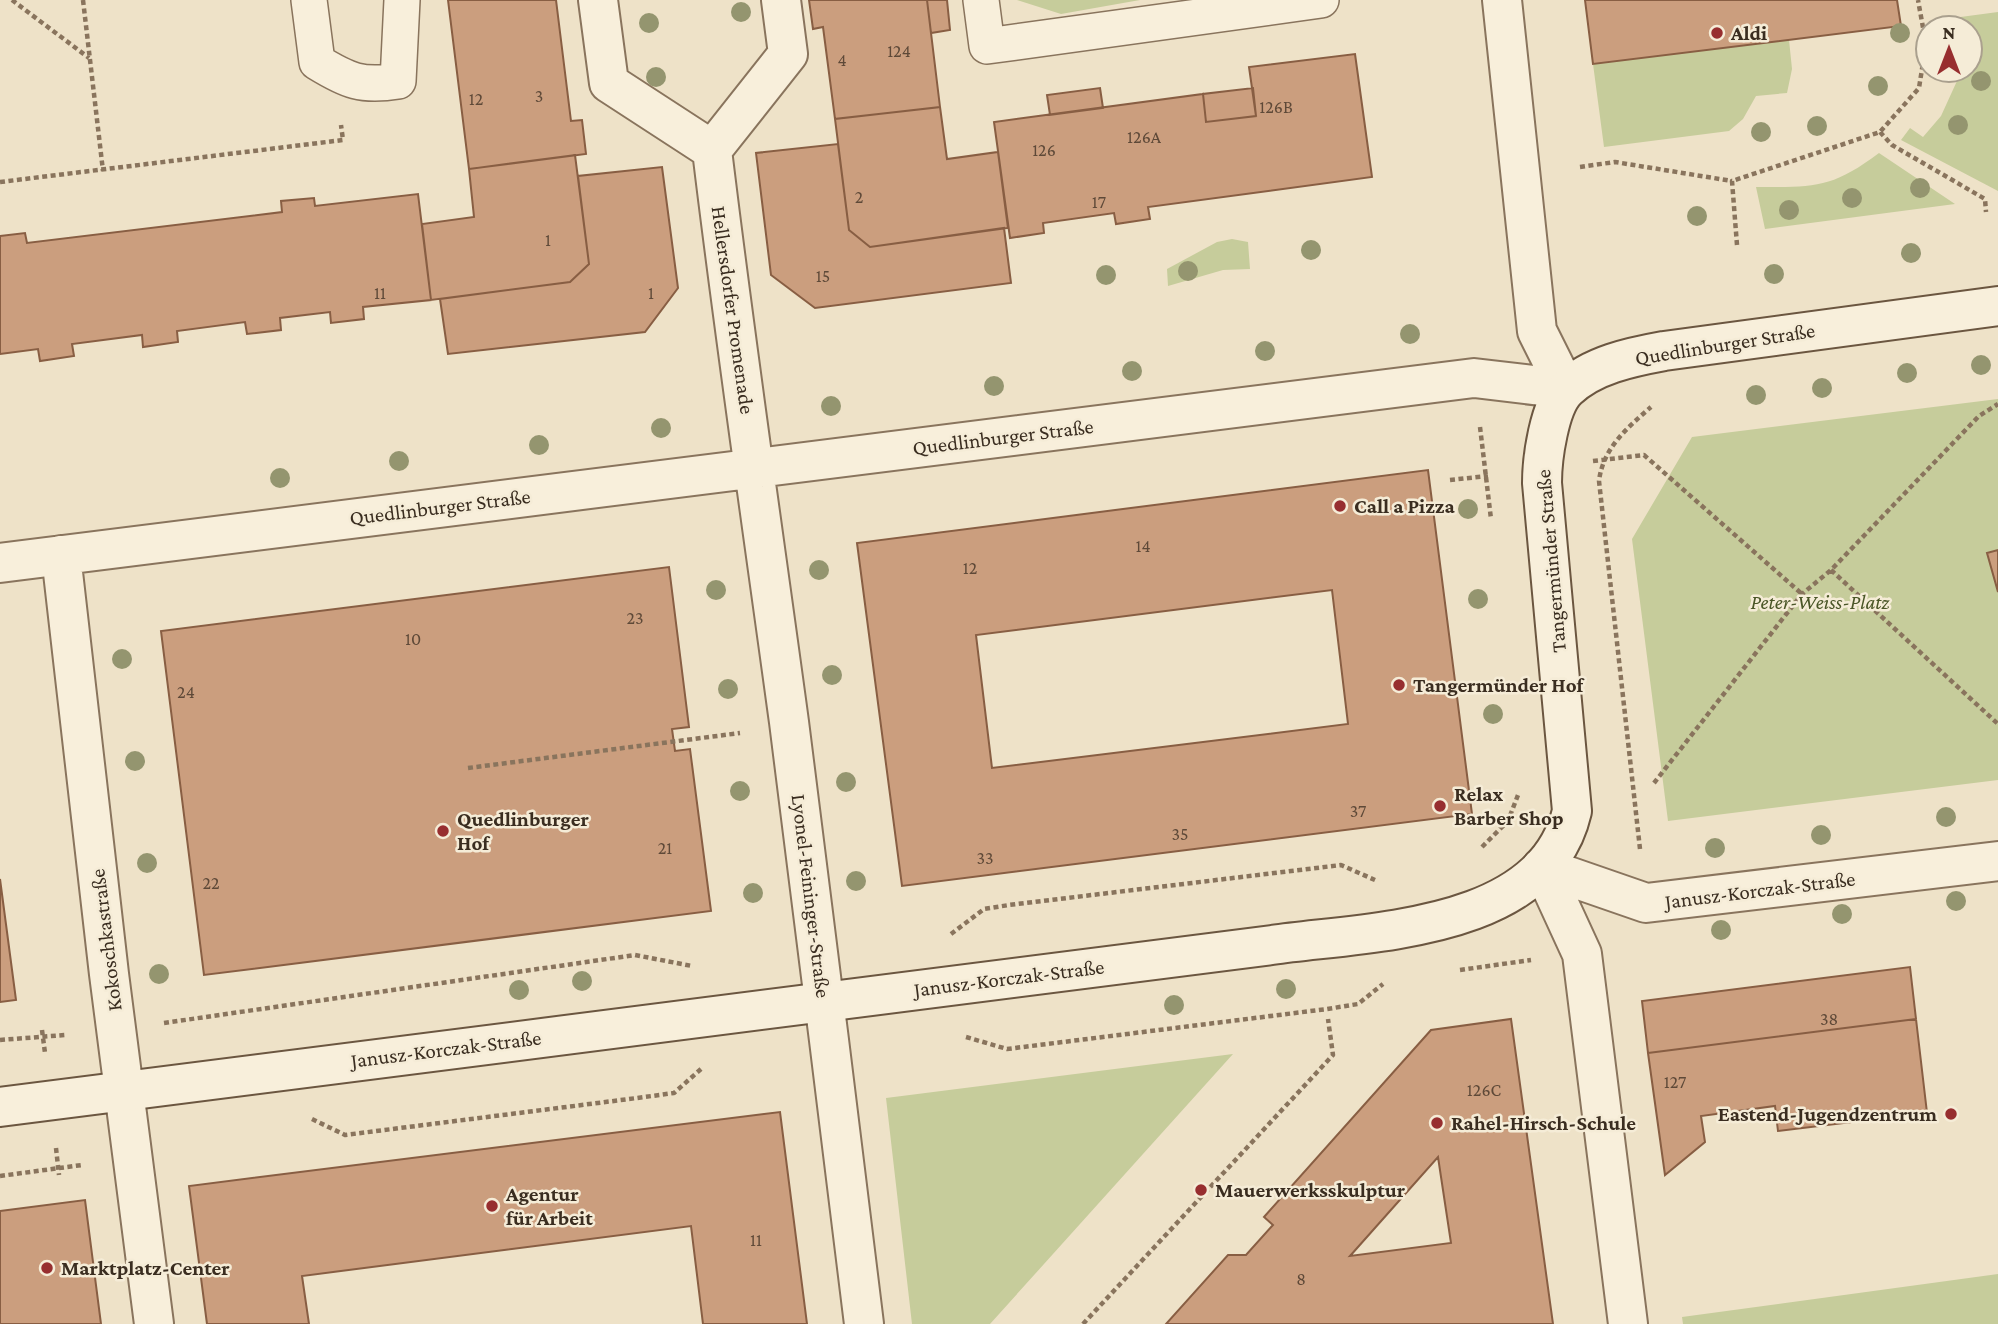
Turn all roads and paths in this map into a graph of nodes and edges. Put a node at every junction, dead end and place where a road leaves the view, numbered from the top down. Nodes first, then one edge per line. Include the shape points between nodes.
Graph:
1 (12, 0) edge
2 (83, 0) edge
3 (309, 0) edge
4 (402, 0) edge
5 (598, 0) edge
6 (781, 0) edge
7 (981, 0) edge
8 (1321, 0) edge
9 (1502, 0) edge
10 (1918, 0) edge
11 (90, 59) junction
12 (334, 72) junction
13 (1880, 132) junction
14 (712, 150) junction
15 (1580, 167) dead end
16 (103, 170) junction
17 (1732, 181) junction
18 (0, 182) edge
19 (1986, 212) dead end
20 (1737, 245) dead end
21 (1998, 306) edge
22 (1566, 389) junction
23 (1998, 404) edge
24 (1621, 433) dead end
25 (1644, 455) dead end
26 (755, 468) junction
27 (61, 555) junction
28 (0, 563) edge
29 (1831, 570) junction
30 (1802, 594) junction
31 (1998, 724) edge
32 (709, 737) dead end
33 (468, 768) dead end
34 (1654, 783) dead end
35 (1508, 821) dead end
36 (1473, 855) dead end
37 (1641, 856) dead end
38 (1998, 861) edge
39 (1542, 867) junction
40 (1386, 879) dead end
41 (940, 936) dead end
42 (1539, 959) dead end
43 (696, 967) dead end
44 (1457, 970) dead end
45 (1388, 980) dead end
46 (825, 1001) junction
47 (227, 1014) dead end
48 (1328, 1019) dead end
49 (953, 1038) dead end
50 (0, 1040) edge
51 (28, 1040) dead end
52 (715, 1066) dead end
53 (124, 1091) junction
54 (0, 1107) edge
55 (310, 1118) dead end
56 (46, 1171) dead end
57 (0, 1176) edge
58 (154, 1324) edge
59 (864, 1324) edge
60 (1083, 1324) edge
61 (1629, 1324) edge

1 - 11 path
2 - 11 path
3 - 12 lane via 317,62
4 - 12 lane via 398,81 370,86
5 - 14 street via 609,83
6 - 14 street via 788,54
7 - 8 lane via 987,46
9 - 22 street via 1537,331
10 - 13 path via 1926,44 1919,88
11 - 16 path
12 - 16 path via 343,140
13 - 17 path
13 - 19 path via 1892,145 1985,200
14 - 26 street, Hellersdorfer Promenade
15 - 17 path via 1615,162
16 - 18 path
17 - 20 path
21 - 22 street, Quedlinburger Straße via 1664,351 1612,363
22 - 26 street, Quedlinburger Straße via 1474,378
22 - 39 street, Tangermünder Straße via 1546,442 1542,483 1572,811 1567,831
23 - 29 path via 1979,416
24 - 37 path via 1604,460 1599,481
25 - 30 path
26 - 27 street, Quedlinburger Straße
26 - 46 street, Lyonel-Feininger-Straße
27 - 28 street, Quedlinburger Straße
27 - 53 street, Kokoschkastraße
29 - 30 path
29 - 31 path
30 - 34 path
32 - 33 path
35 - 36 path
38 - 39 street, Janusz-Korczak-Straße via 1646,904
39 - 46 street, Janusz-Korczak-Straße via 1487,905 1443,921
39 - 61 street via 1582,954
40 - 41 path via 1374,880 1341,865 1023,904 984,909 951,934
42 - 44 path
43 - 47 path via 635,955
45 - 49 path via 1358,1004 1327,1009 1007,1049
46 - 53 street, Janusz-Korczak-Straße
46 - 59 street, Lyonel-Feininger-Straße
48 - 60 path via 1333,1055
50 - 51 path
52 - 55 path via 702,1068 674,1093 637,1098 345,1135
53 - 54 street, Janusz-Korczak-Straße
53 - 58 street, Kokoschkastraße
56 - 57 path

